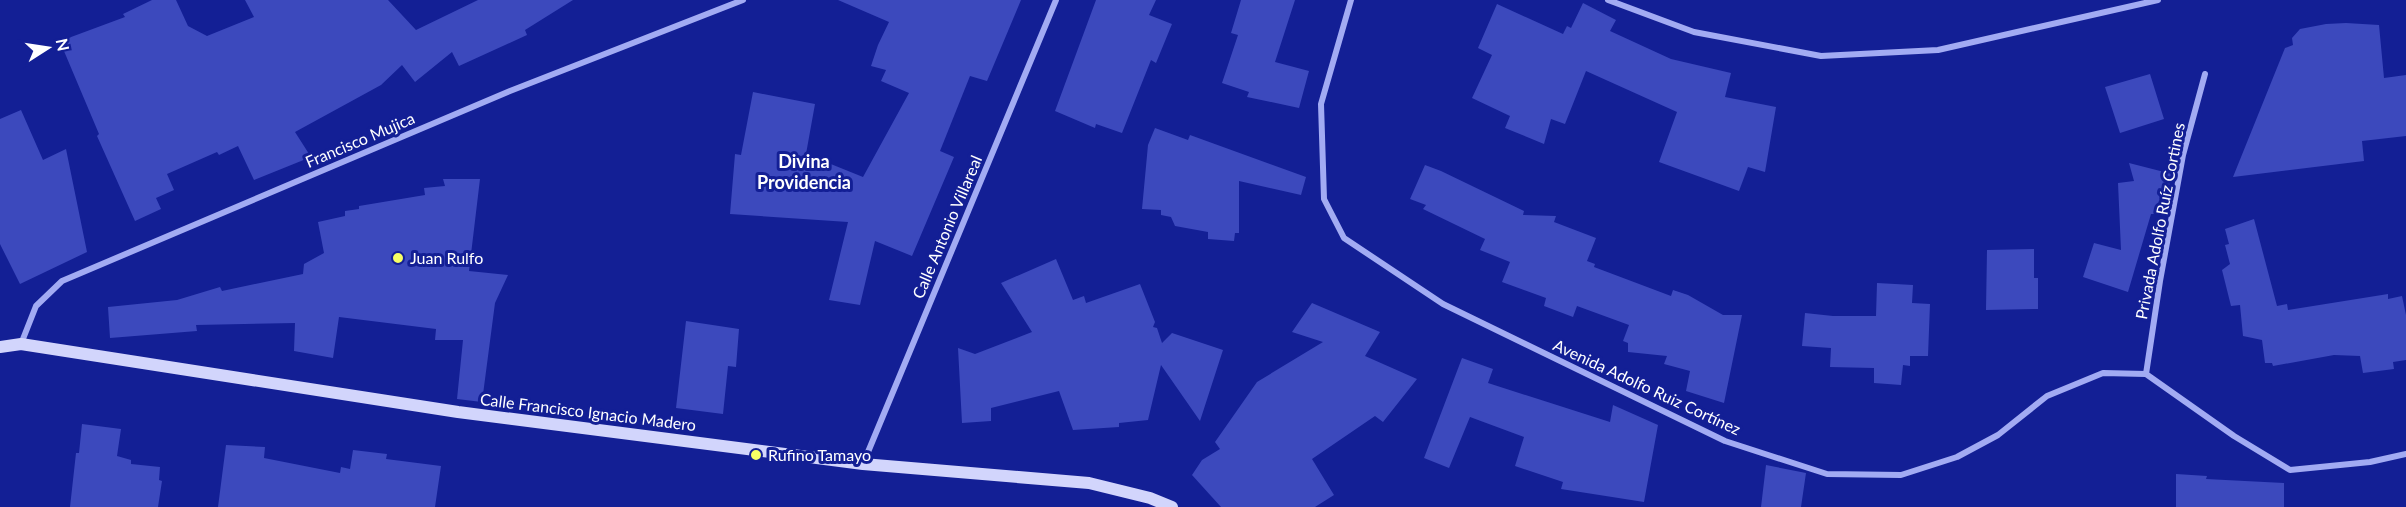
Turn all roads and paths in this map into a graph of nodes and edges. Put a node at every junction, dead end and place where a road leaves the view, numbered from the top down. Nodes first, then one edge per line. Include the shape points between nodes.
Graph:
1 (743, 0) edge
2 (1056, 0) edge
3 (1351, 0) edge
4 (1608, 0) edge
5 (2158, 0) edge
6 (2205, 74) dead end
7 (21, 344) junction
8 (0, 347) edge
9 (2146, 374) junction
10 (2406, 454) edge
11 (863, 464) junction
12 (1172, 507) edge

1 - 7 street, Francisco Mujica via 510,91 62,280 36,306
2 - 11 street, Calle Antonio Villareal
3 - 9 street, Avenida Adolfo Ruiz Cortínez via 1321,104 1324,199 1344,238 1443,303 1725,441 1827,474 1901,476 1957,457 1998,435 2047,396 2103,373
4 - 5 street via 1694,32 1821,56 1938,50
6 - 9 street, Privada Adolfo Ruíz Cortines via 2183,155
7 - 8 main road, Calle Francisco Ignacio Madero
7 - 11 main road, Calle Francisco Ignacio Madero via 458,412
9 - 10 street via 2290,470 2370,462
11 - 12 main road, Calle Francisco Ignacio Madero via 1089,483

